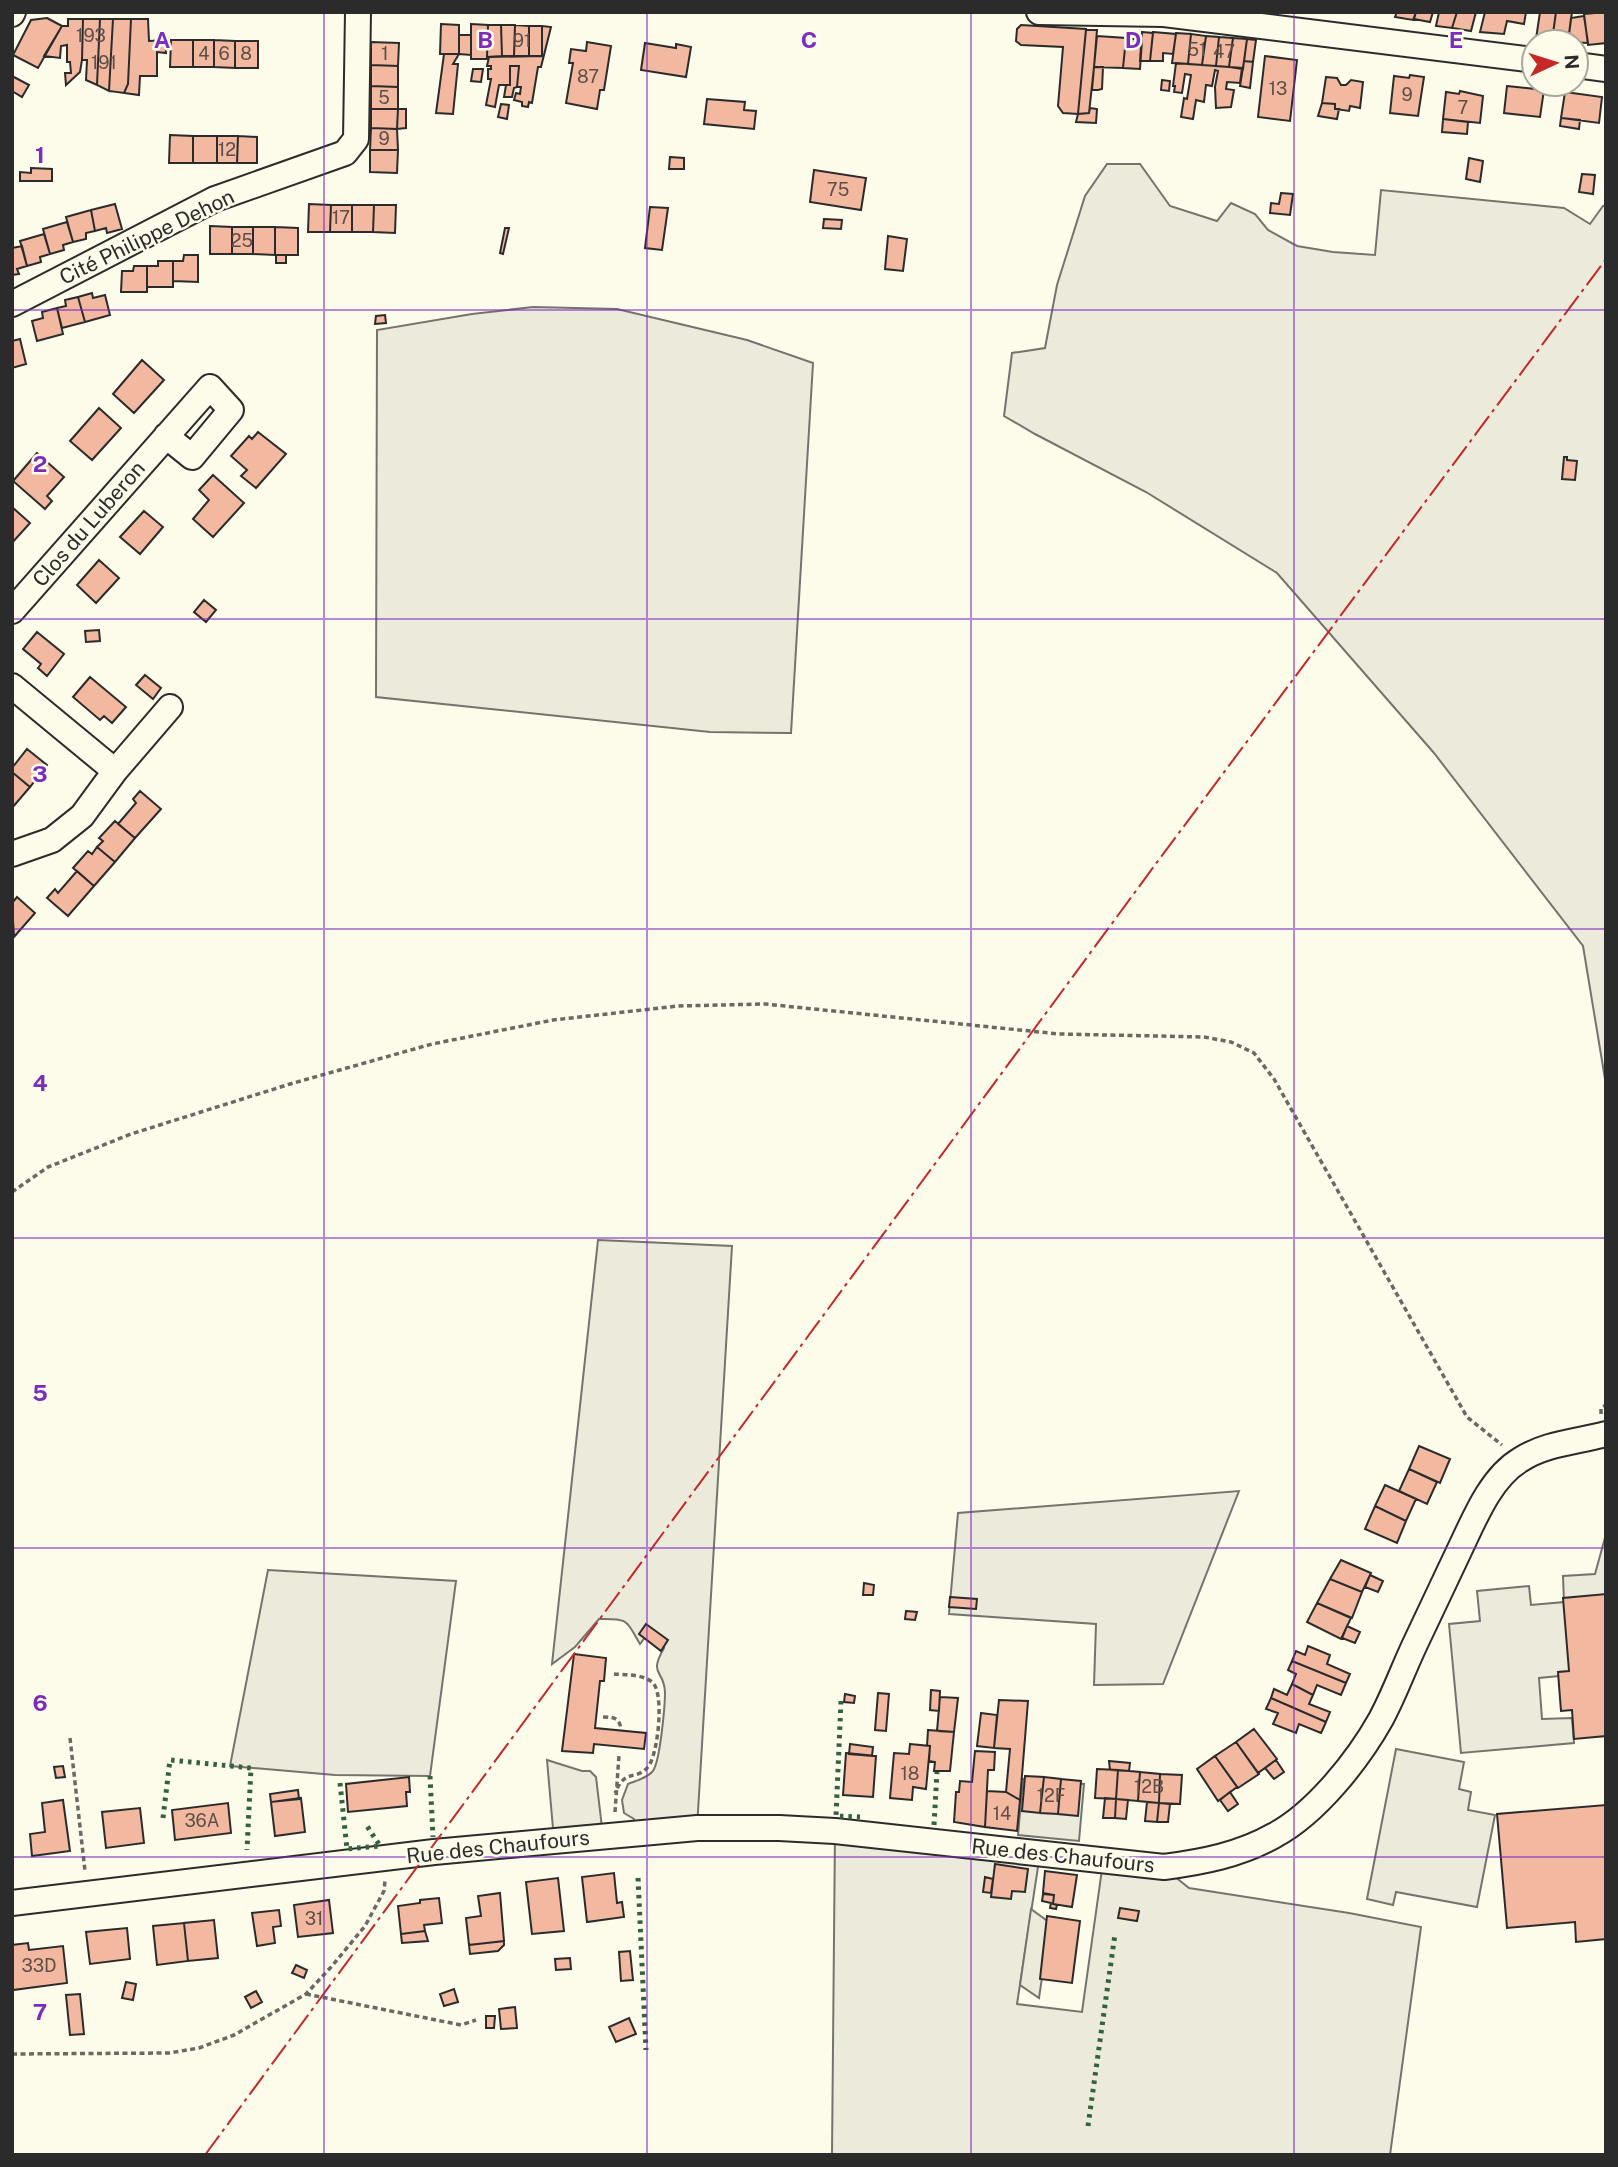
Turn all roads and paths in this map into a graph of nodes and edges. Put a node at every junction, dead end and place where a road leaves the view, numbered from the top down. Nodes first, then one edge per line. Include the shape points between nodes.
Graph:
1 (358, 12) edge
2 (1039, 12) edge
3 (1520, 58) edge
4 (12, 304) edge
5 (166, 436) dead end
6 (12, 611) edge
7 (12, 687) edge
8 (170, 707) dead end
9 (115, 771) junction
10 (12, 854) edge
11 (12, 1192) edge
12 (1605, 1435) edge
13 (1520, 1460) junction
14 (614, 1674) dead end
15 (603, 1717) dead end
16 (621, 1730) dead end
17 (70, 1738) dead end
18 (619, 1755) dead end
19 (615, 1793) junction
20 (614, 1835) junction
21 (389, 1858) junction
22 (87, 1894) junction
23 (12, 1903) edge
24 (306, 1994) junction
25 (476, 2020) dead end
26 (12, 2054) edge

1 - 4 street, Cité Philippe Dehon via 356,139 345,153 215,199
2 - 3 street via 1164,14
5 - 6 street, Clos du Luberon
7 - 9 street
8 - 9 street
9 - 10 street via 82,816 52,840
11 - 13 path via 48,1167 131,1134 432,1045 553,1020 678,1006 765,1004 1059,1034 1204,1037 1254,1053 1267,1070 1467,1417
12 - 13 street, Rue des Chaufours via 1544,1448
13 - 20 street, Rue des Chaufours via 1492,1489 1381,1719 1357,1754 1309,1811 1275,1835 1232,1854 1164,1867 835,1831 697,1828
14 - 19 path via 647,1679 657,1687 659,1696 657,1741 649,1766 624,1778
15 - 16 path via 617,1718
17 - 22 path
18 - 19 path
19 - 20 path
20 - 21 street, Rue des Chaufours
21 - 22 street, Rue des Chaufours
21 - 24 path, Rue des Chaufours via 384,1891 365,1926
22 - 23 street, Rue des Chaufours
24 - 25 path via 461,2025
24 - 26 path, Rue des Chaufours via 234,2035 199,2048 169,2053

